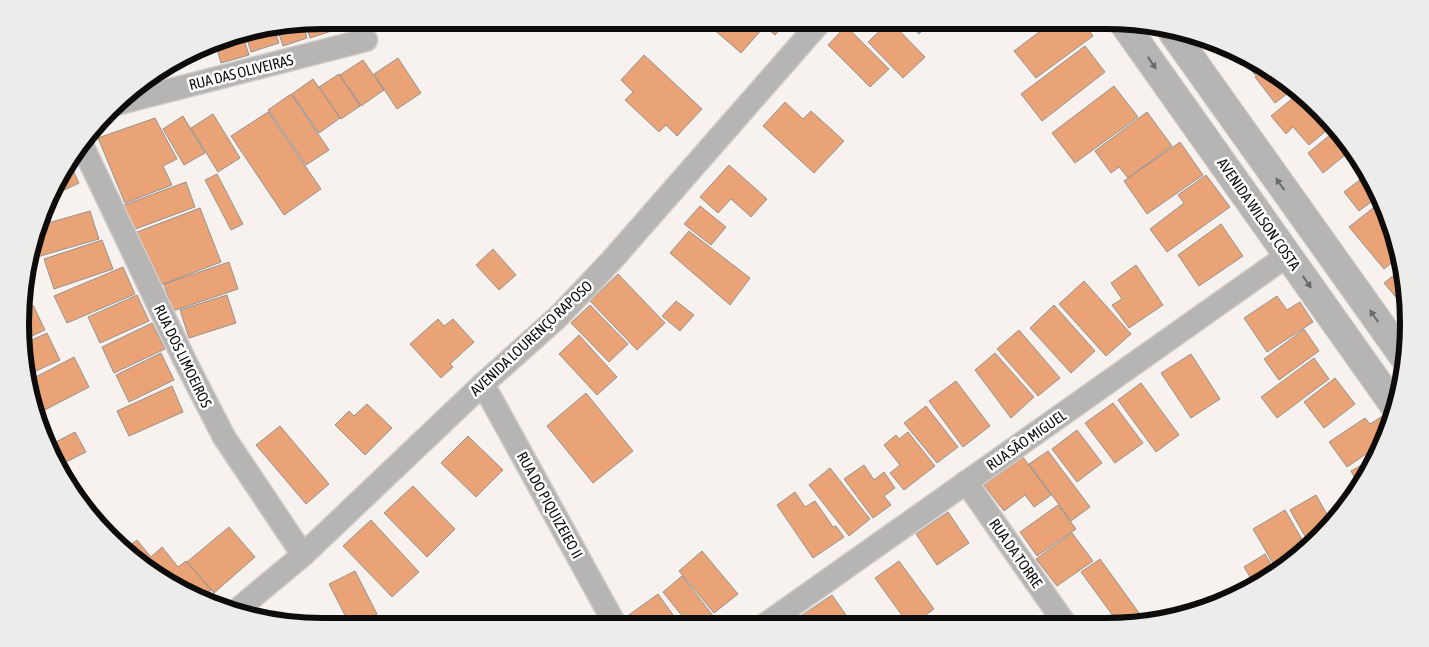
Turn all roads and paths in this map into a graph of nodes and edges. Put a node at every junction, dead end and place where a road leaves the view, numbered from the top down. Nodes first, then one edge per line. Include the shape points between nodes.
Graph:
1 (814, 29) edge
2 (1128, 29) edge
3 (1176, 37) edge
4 (366, 40) dead end
5 (158, 85) edge
6 (140, 93) edge
7 (85, 151) edge
8 (1288, 255) junction
9 (1399, 352) edge
10 (483, 384) junction
11 (1390, 400) edge
12 (966, 482) junction
13 (304, 555) junction
14 (241, 606) edge
15 (612, 618) edge
16 (774, 618) edge
17 (1061, 618) edge

1 - 10 street, AVENIDA LOURENÇO RAPOSO via 582,292
2 -> 8 street, AVENIDA WILSON COSTA
9 -> 3 street
4 - 5 street, RUA DAS OLIVEIRAS
5 - 6 street, RUA DAS OLIVEIRAS
7 - 13 street, RUA DOS LIMOEIROS via 220,430
8 -> 11 street, AVENIDA WILSON COSTA
8 - 12 street, RUA SÃO MIGUEL
10 - 13 street, AVENIDA LOURENÇO RAPOSO
10 - 15 street, RUA DO PIQUIZEIEO II
12 - 16 street, RUA SÃO MIGUEL
12 - 17 street, RUA DA TORRE
13 - 14 street, AVENIDA LOURENÇO RAPOSO

